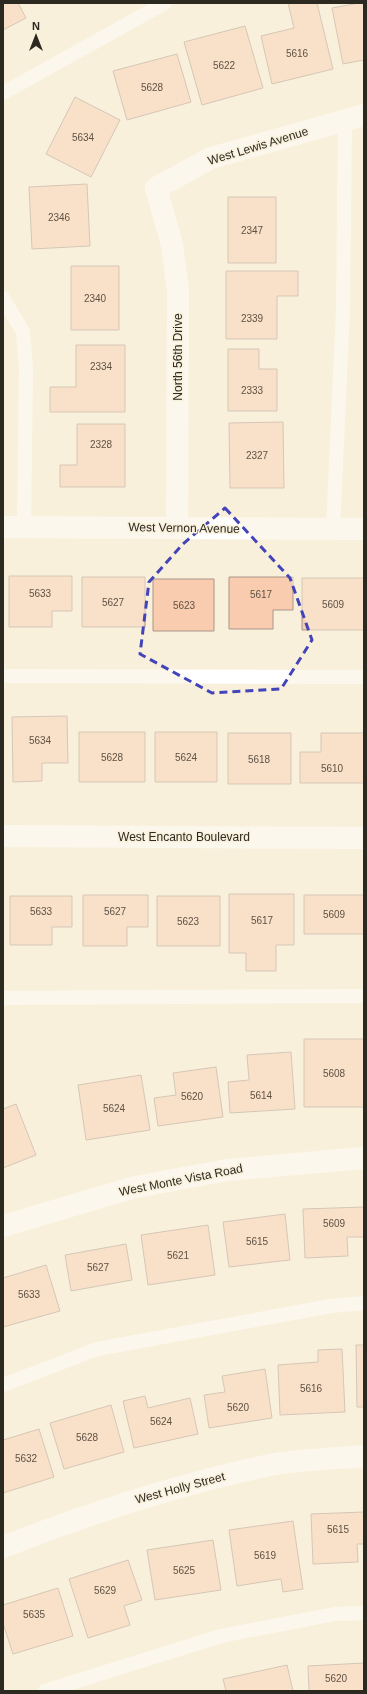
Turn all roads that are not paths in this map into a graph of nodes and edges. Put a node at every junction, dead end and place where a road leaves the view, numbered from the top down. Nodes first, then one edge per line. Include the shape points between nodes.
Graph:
1 (165, 3) edge
2 (3, 93) edge
3 (354, 117) edge
4 (156, 188) joint
5 (3, 298) edge
6 (13, 527) edge
7 (177, 528) junction
8 (364, 529) edge
9 (333, 530) junction
10 (3, 676) edge
11 (364, 677) edge
12 (3, 836) edge
13 (364, 838) edge
14 (364, 996) edge
15 (3, 998) edge
16 (364, 1158) edge
17 (3, 1226) edge
18 (364, 1304) edge
19 (3, 1385) edge
20 (364, 1456) edge
21 (3, 1547) edge
22 (364, 1613) edge
23 (45, 1691) edge

1 - 2 lane
3 - 4 street, West Lewis Avenue via 211,158
3 - 9 lane
4 - 7 street, North 56th Drive via 172,245 178,291
5 - 6 lane via 23,332 26,368
6 - 7 street, West Vernon Avenue
7 - 9 street, West Vernon Avenue
8 - 9 street, West Vernon Avenue
10 - 11 lane
12 - 13 street, West Encanto Boulevard
14 - 15 lane
16 - 17 street, West Monte Vista Road via 227,1170 135,1187
18 - 19 lane via 331,1306 97,1350
20 - 21 street, West Holly Street via 272,1464 189,1485 73,1520
22 - 23 lane via 335,1614 220,1636

